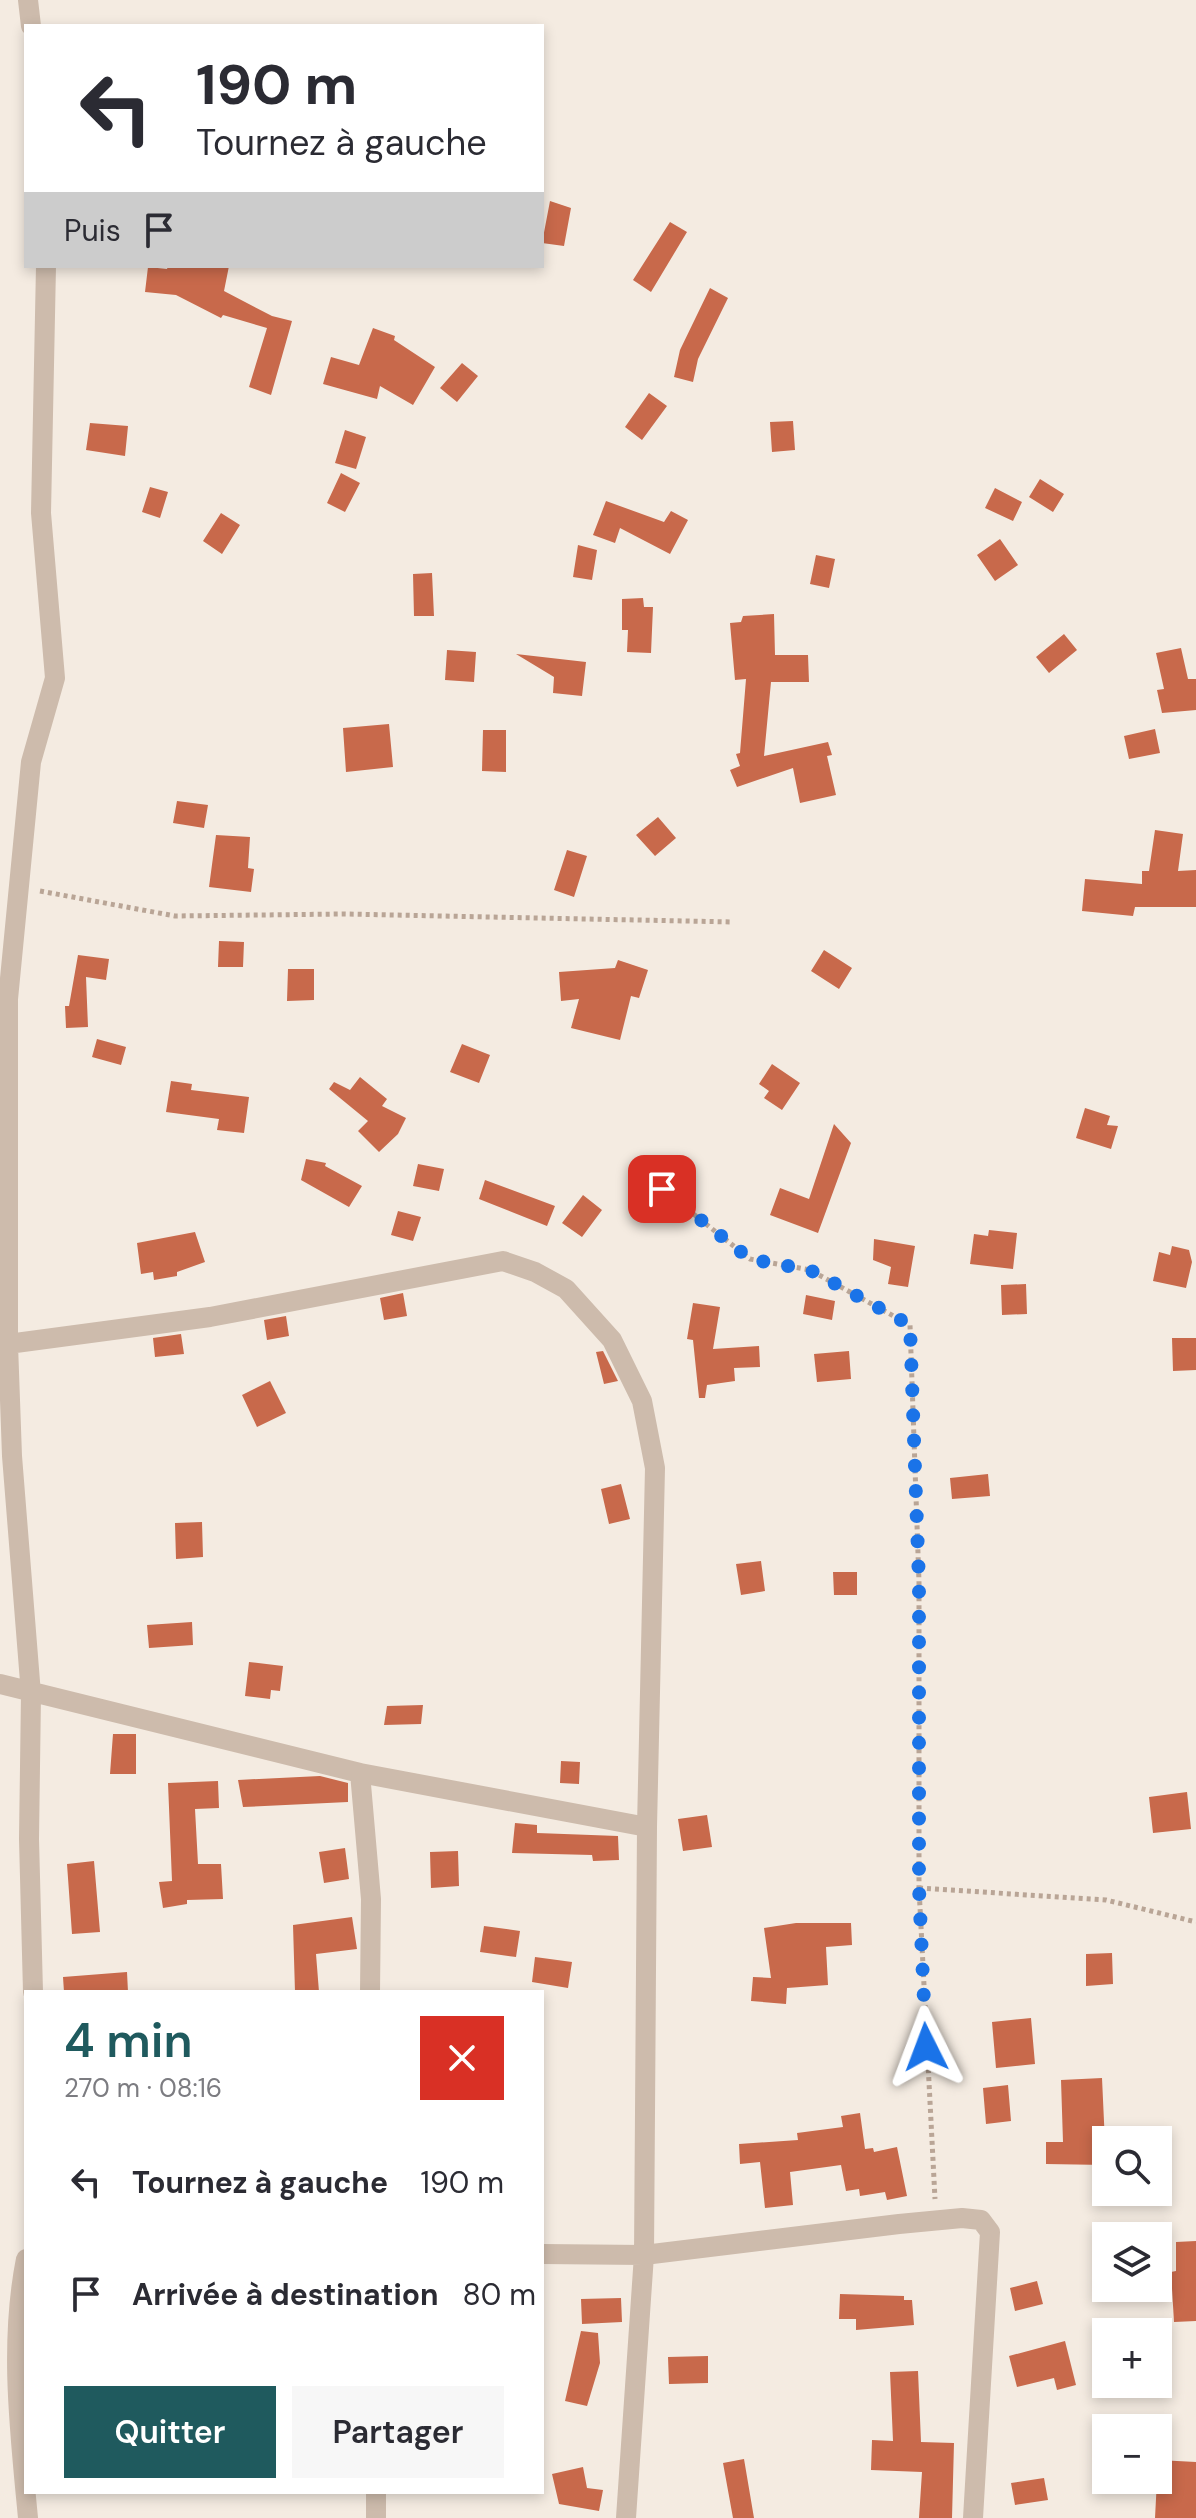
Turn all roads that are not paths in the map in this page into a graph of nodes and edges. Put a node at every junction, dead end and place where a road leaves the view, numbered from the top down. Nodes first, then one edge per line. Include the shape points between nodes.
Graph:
1 (28, 0) edge
2 (31, 24) edge
3 (46, 268) edge
4 (8, 1344) junction
5 (0, 1684) edge
6 (31, 1694) junction
7 (360, 1773) junction
8 (647, 1827) junction
9 (33, 1990) edge
10 (370, 1990) edge
11 (544, 2254) edge
12 (644, 2255) junction
13 (24, 2263) edge
14 (10, 2294) edge
15 (24, 2474) edge
16 (26, 2494) edge
17 (376, 2494) edge
18 (28, 2518) edge
19 (376, 2518) edge
20 (626, 2518) edge
21 (973, 2518) edge

1 - 2 street
3 - 4 street via 41,513 55,678 31,762 8,999
4 - 6 street
4 - 8 street via 210,1317 503,1261 566,1289 612,1340 642,1401 655,1468
5 - 6 street
6 - 7 street
6 - 9 street
7 - 8 street
7 - 10 street via 371,1899
8 - 12 street
11 - 12 street
12 - 20 street
12 - 21 street via 981,2220 990,2232
13 - 14 street
14 - 15 street
16 - 18 street
17 - 19 street

